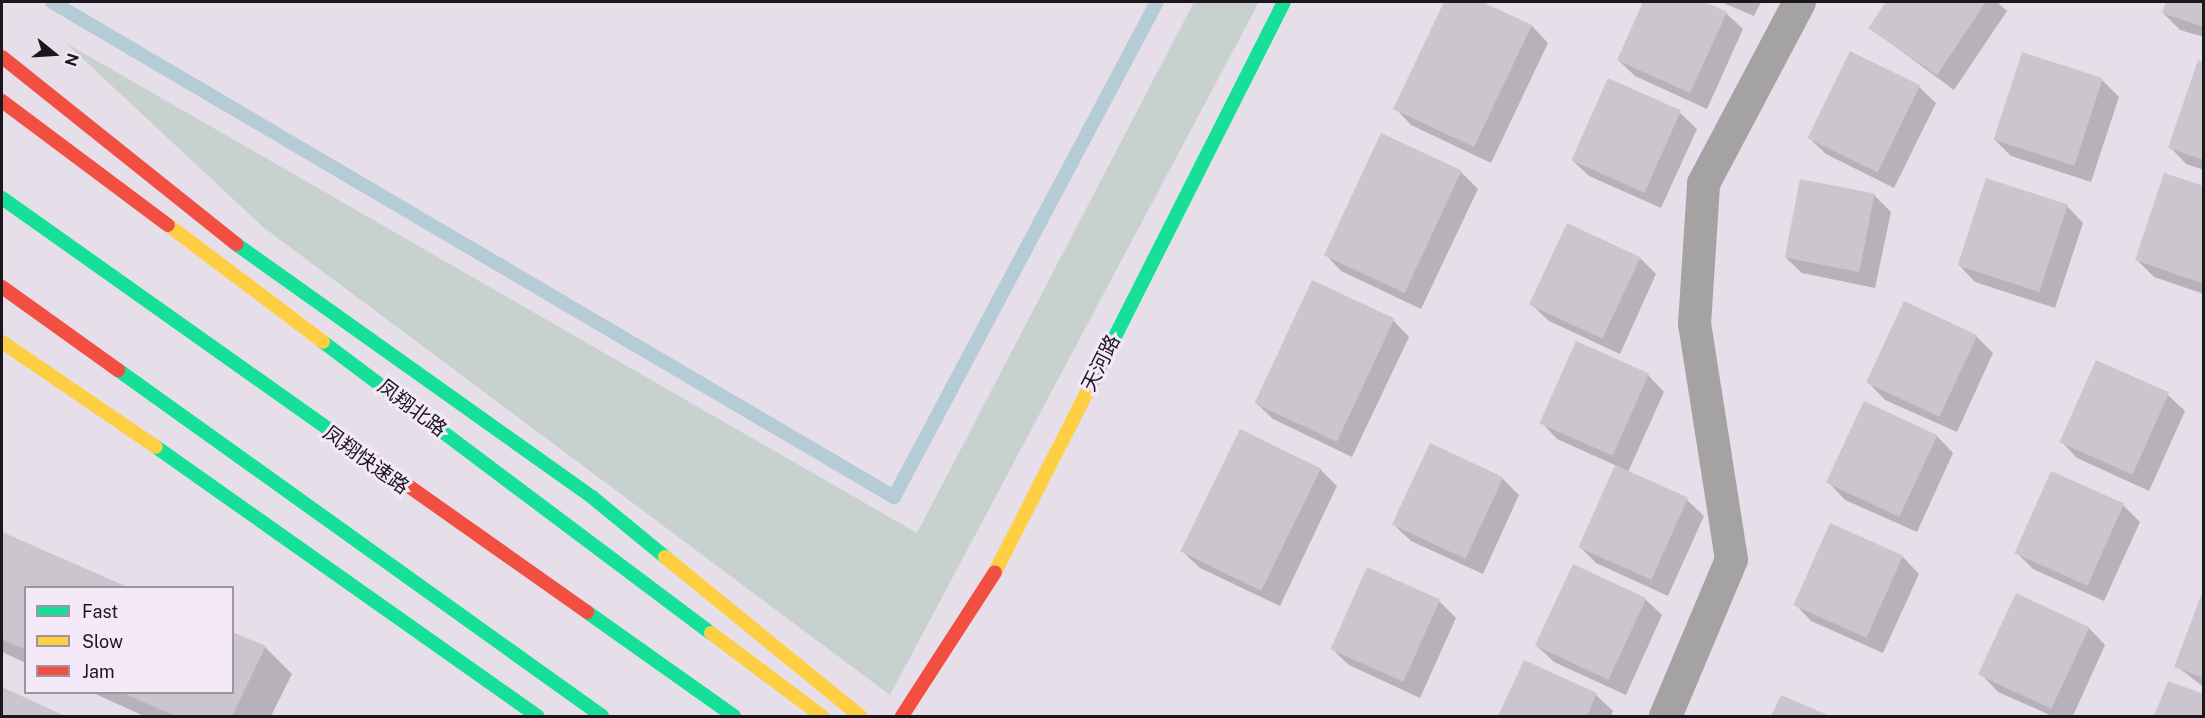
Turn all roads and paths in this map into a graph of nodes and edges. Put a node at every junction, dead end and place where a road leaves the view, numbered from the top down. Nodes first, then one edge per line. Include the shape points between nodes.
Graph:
1 (1284, 2) edge
2 (1799, 2) edge
3 (2, 57) edge
4 (2, 101) edge
5 (2, 198) edge
6 (2, 287) edge
7 (2, 342) edge
8 (538, 717) edge
9 (602, 717) edge
10 (734, 717) edge
11 (822, 717) edge
12 (860, 717) edge
13 (902, 717) edge
14 (1665, 717) edge

1 - 13 main road, 天河路 via 1000,565
2 - 14 street via 1703,183 1694,324 1731,559
3 - 12 main road via 242,249 592,497
4 - 11 main road, 凤翔北路
5 - 10 main road, 凤翔快速路
6 - 9 main road
7 - 8 main road via 301,545

